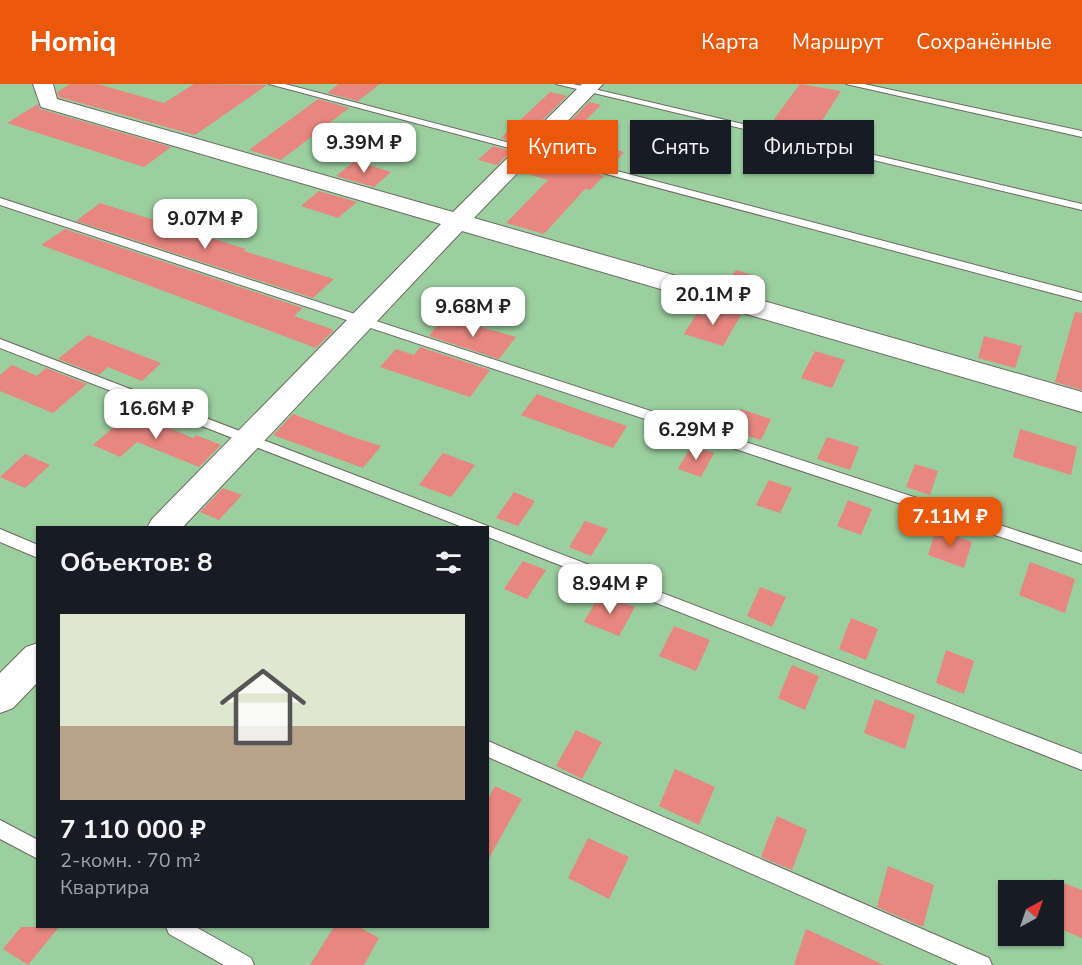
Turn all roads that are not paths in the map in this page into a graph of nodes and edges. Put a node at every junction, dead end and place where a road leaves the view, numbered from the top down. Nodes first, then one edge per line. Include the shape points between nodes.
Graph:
1 (43, 84) edge
2 (274, 84) edge
3 (561, 84) edge
4 (851, 84) edge
5 (590, 87) edge
6 (556, 120) edge
7 (1082, 134) edge
8 (507, 145) edge
9 (507, 170) edge
10 (617, 174) edge
11 (0, 201) edge
12 (1082, 207) edge
13 (456, 224) junction
14 (1082, 297) edge
15 (362, 319) junction
16 (0, 343) edge
17 (1082, 402) edge
18 (250, 439) junction
19 (165, 526) edge
20 (476, 526) edge
21 (489, 531) edge
22 (0, 535) edge
23 (36, 551) edge
24 (1082, 558) edge
25 (36, 660) edge
26 (0, 697) edge
27 (489, 749) edge
28 (1082, 762) edge
29 (0, 829) edge
30 (36, 849) edge
31 (178, 928) edge
32 (244, 965) edge
33 (982, 965) edge

1 - 13 street via 48,103
2 - 8 lane
3 - 5 lane
4 - 7 lane
5 - 6 street
5 - 12 lane
9 - 13 street
10 - 14 lane
11 - 15 lane
13 - 15 street
13 - 17 street
15 - 18 street
15 - 24 lane
16 - 18 lane
18 - 19 street
18 - 20 lane
21 - 28 lane
22 - 23 lane
25 - 26 street
27 - 33 lane
29 - 30 lane
31 - 32 lane

